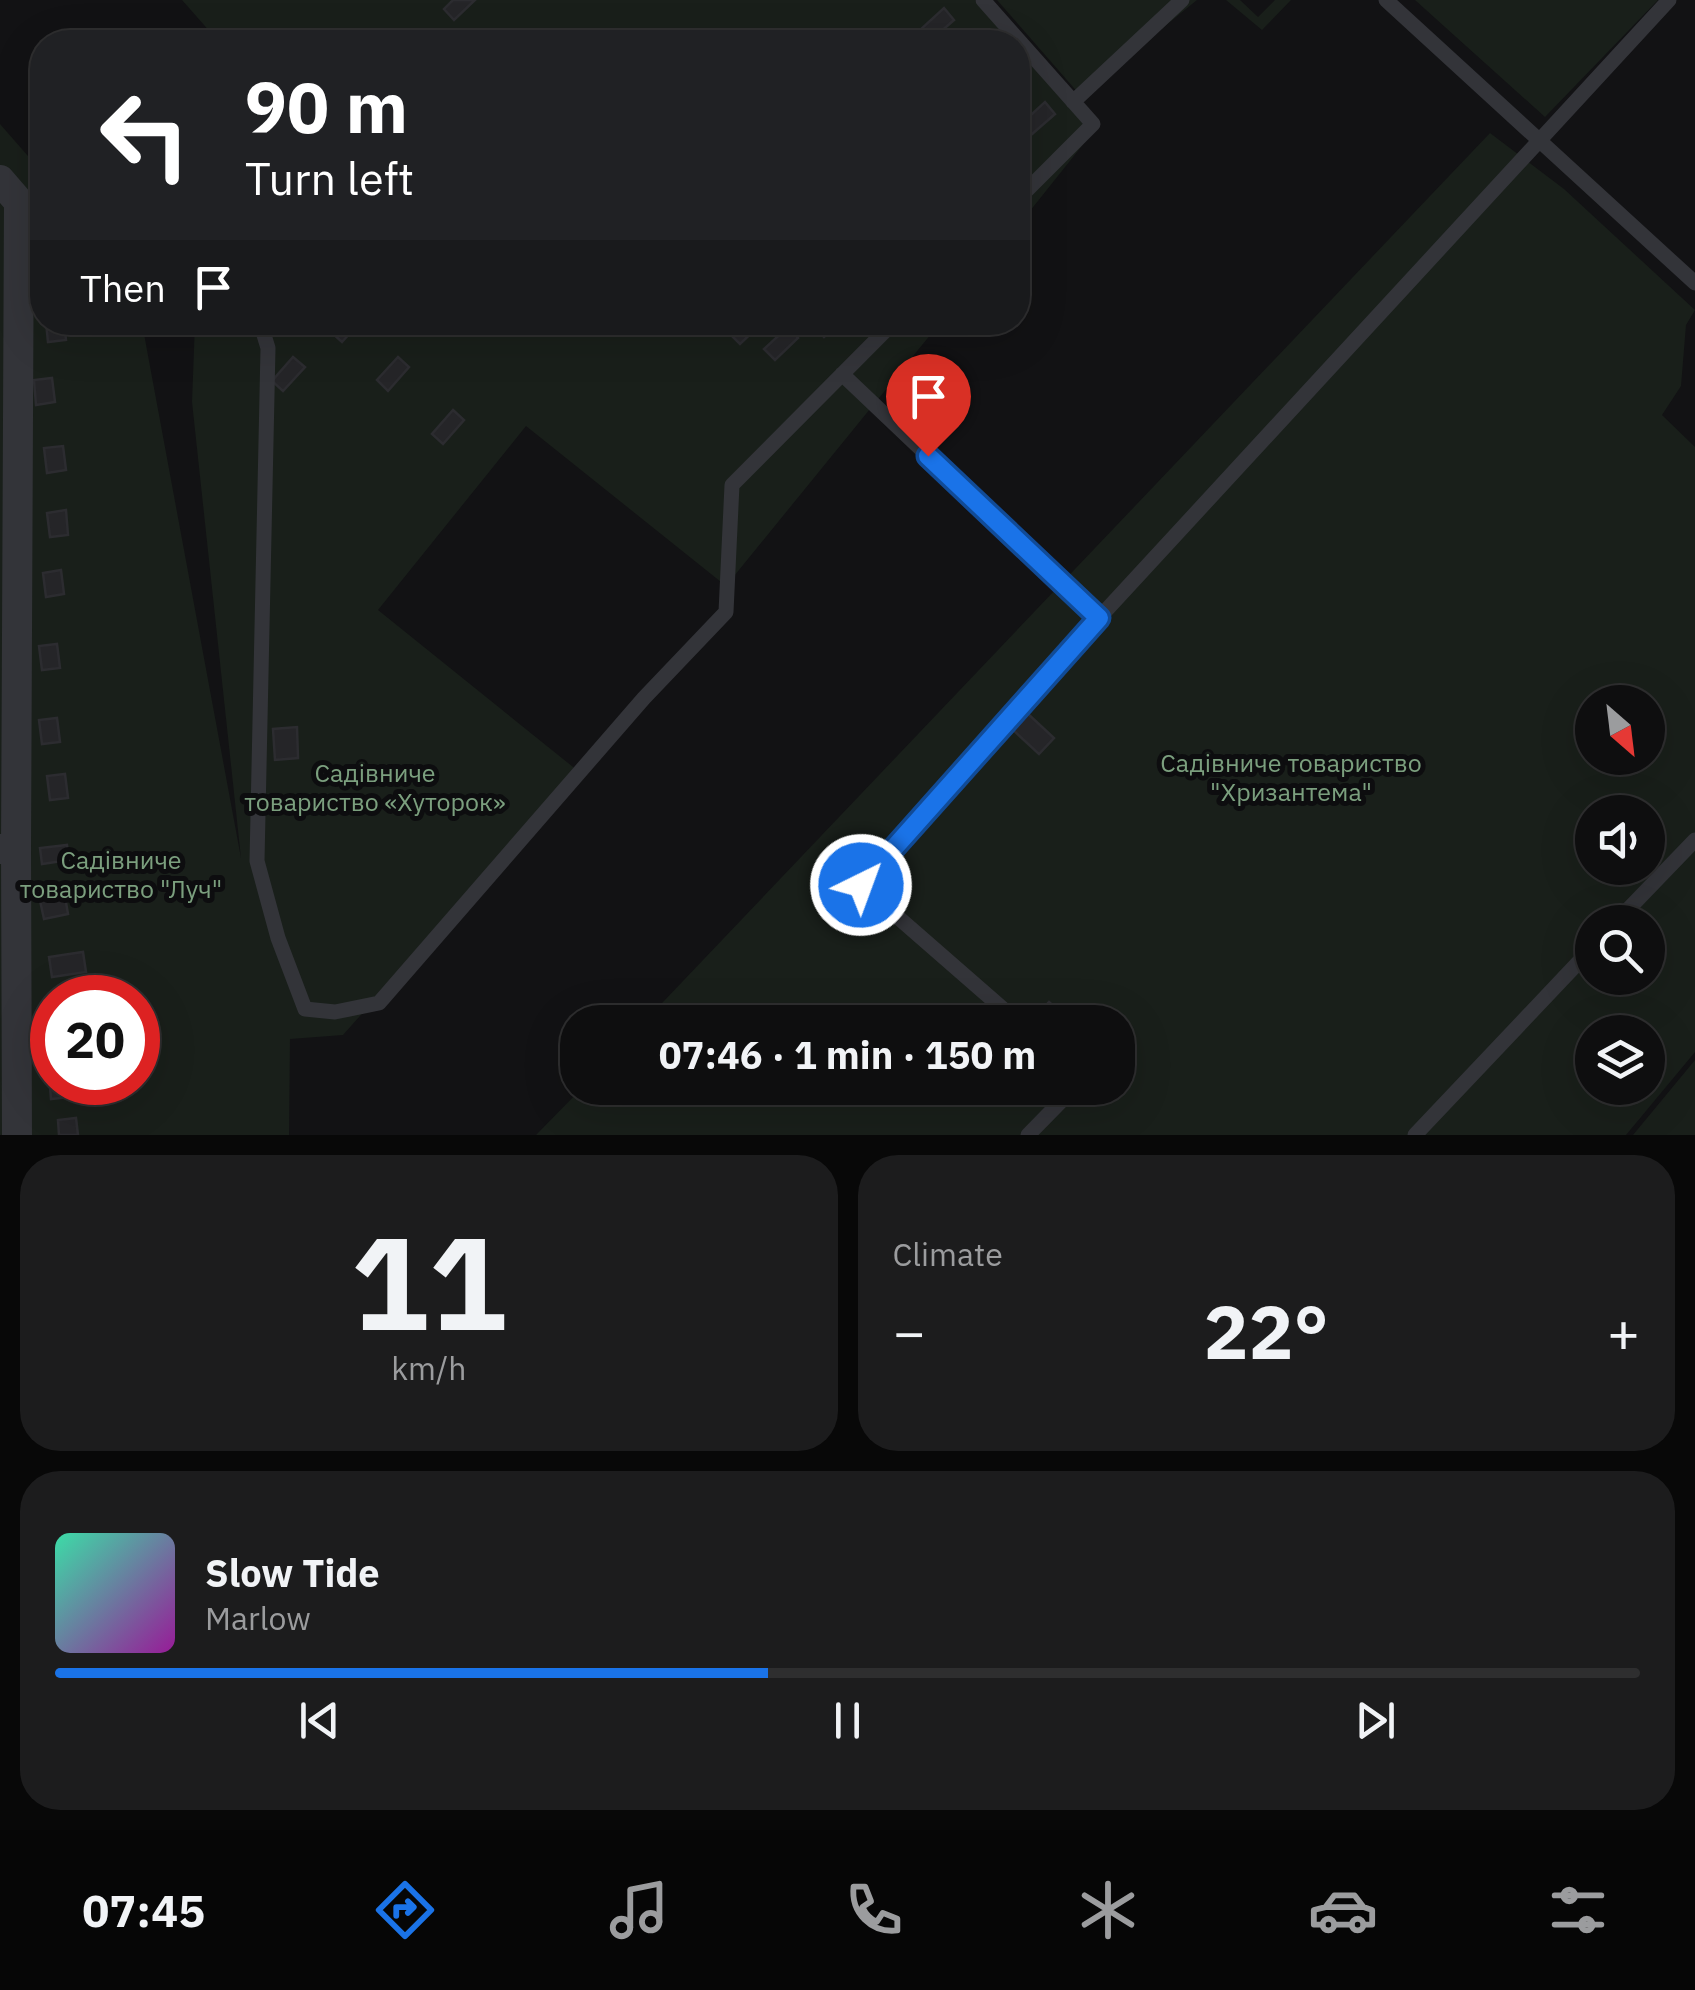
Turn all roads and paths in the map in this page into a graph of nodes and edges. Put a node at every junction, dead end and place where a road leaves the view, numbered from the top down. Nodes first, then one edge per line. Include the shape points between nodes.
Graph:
1 (983, 0) edge
2 (1182, 0) edge
3 (1668, 0) edge
4 (1397, 3) edge
5 (1009, 30) edge
6 (1030, 53) edge
7 (1073, 102) junction
8 (1541, 137) junction
9 (0, 180) edge
10 (1030, 187) edge
11 (1695, 283) edge
12 (264, 335) edge
13 (881, 335) edge
14 (842, 374) junction
15 (1099, 618) junction
16 (1695, 840) edge
17 (8, 849) edge
18 (1632, 905) edge
19 (1575, 966) edge
20 (999, 1005) edge
21 (1057, 1105) edge
22 (18, 1135) edge
23 (1028, 1135) edge
24 (1414, 1135) edge

1 - 5 lane
2 - 7 lane
3 - 8 lane
4 - 8 lane
6 - 7 lane
7 - 10 lane via 1093,124
8 - 11 lane
8 - 15 lane
9 - 17 street via 20,202
12 - 14 lane via 257,860 305,1009 335,1012 379,1003 726,612 732,486
13 - 14 lane
14 - 15 lane
15 - 20 lane via 861,885
16 - 18 lane
17 - 22 street
19 - 24 lane
21 - 23 lane

